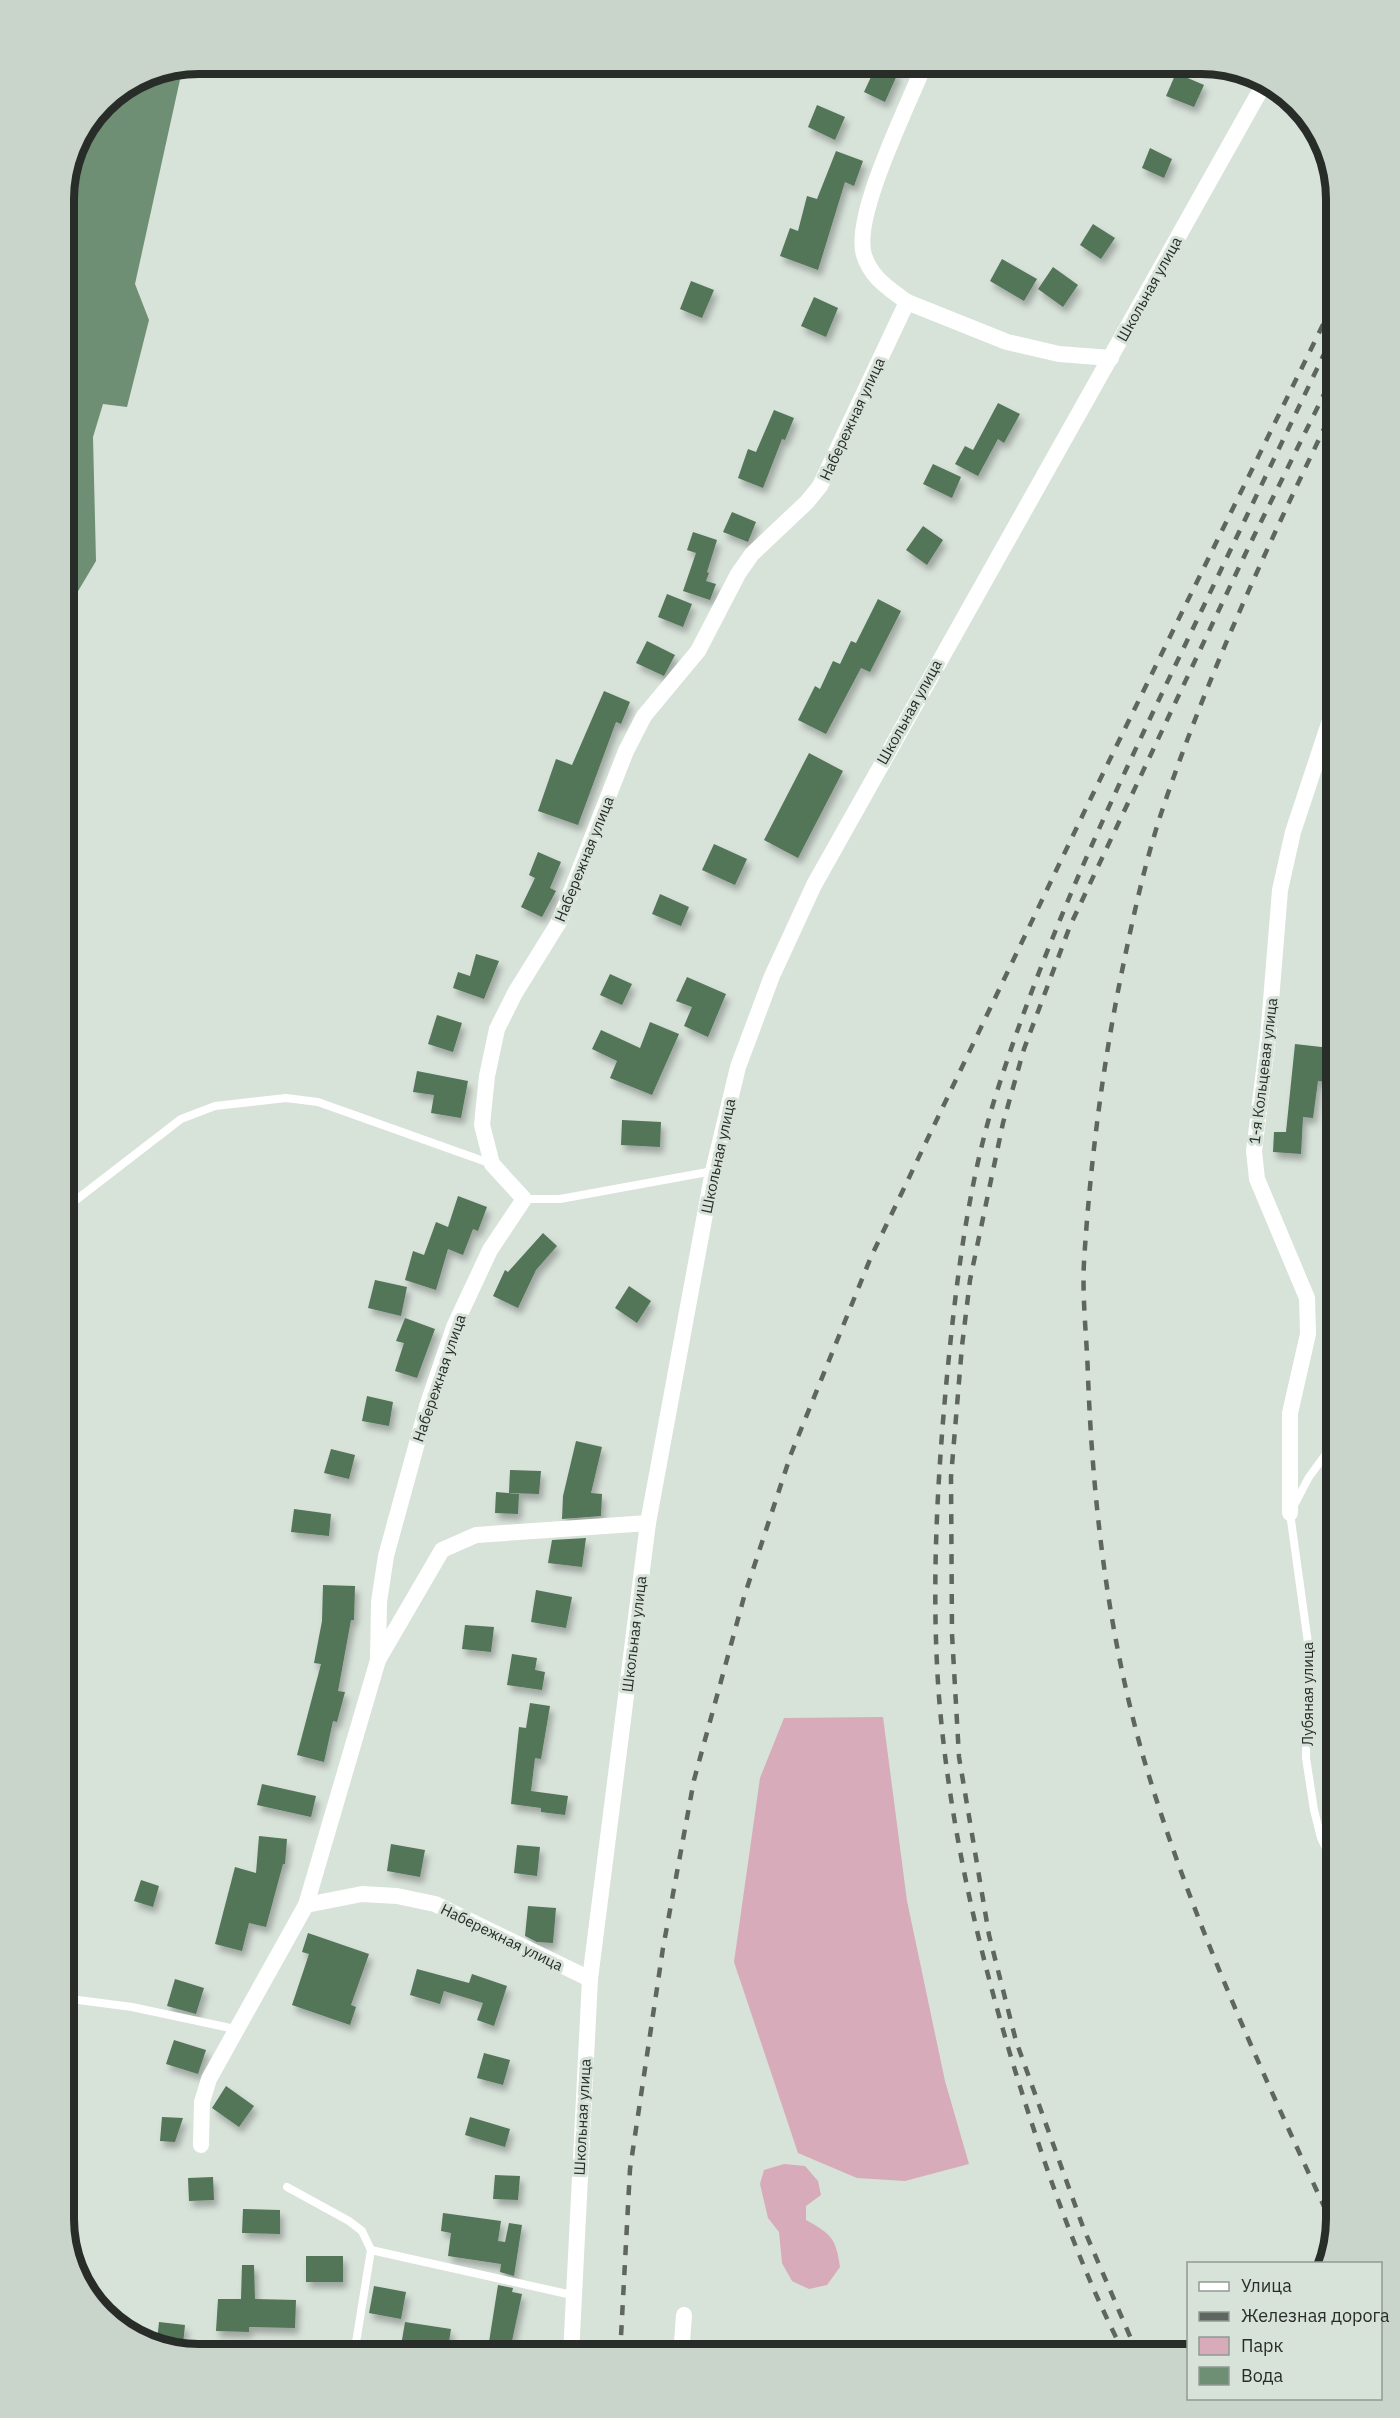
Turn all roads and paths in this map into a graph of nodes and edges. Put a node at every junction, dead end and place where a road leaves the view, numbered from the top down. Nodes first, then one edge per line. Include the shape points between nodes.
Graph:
1 (921, 74) edge
2 (1261, 89) edge
3 (907, 302) junction
4 (1111, 358) junction
5 (1326, 732) edge
6 (492, 1164) junction
7 (713, 1171) junction
8 (524, 1199) junction
9 (74, 1202) edge
10 (1326, 1454) edge
11 (1290, 1513) junction
12 (648, 1523) junction
13 (378, 1660) junction
14 (1326, 1848) edge
15 (306, 1905) junction
16 (590, 1979) junction
17 (74, 1999) edge
18 (235, 2029) junction
19 (201, 2145) dead end
20 (287, 2187) dead end
21 (371, 2250) junction
22 (572, 2295) junction
23 (684, 2315) dead end
24 (356, 2344) edge
25 (571, 2344) edge
26 (682, 2344) edge

1 - 3 street via 868,204 863,232 863,254 873,275
2 - 4 street, Школьная улица
3 - 4 street via 1007,342 1059,354
3 - 6 street, Набережная улица via 820,486 752,554 698,651 644,716 626,751 560,922 514,993 497,1029 482,1125
4 - 7 street, Школьная улица via 814,885 772,976 738,1067
5 - 11 street, 1-я Кольцевая улица via 1293,832 1280,890 1254,1151 1257,1179 1307,1298 1308,1334 1290,1413
6 - 8 street, Набережная улица
6 - 9 lane via 318,1102 286,1098 216,1106 181,1119
7 - 8 lane via 560,1199
7 - 12 street, Школьная улица
8 - 13 street, Набережная улица via 490,1250 454,1327 428,1403 387,1556 379,1602
10 - 11 lane
11 - 14 lane, Лубяная улица via 1308,1643 1306,1758 1314,1810
12 - 13 street, Набережная улица via 476,1534 457,1541 442,1550
12 - 16 street, Школьная улица
13 - 15 street, Набережная улица
15 - 16 street, Набережная улица via 362,1894 435,1904
15 - 18 street, Набережная улица
16 - 22 street, Школьная улица
17 - 18 lane via 132,2007
18 - 19 street, Набережная улица via 209,2079 202,2102
20 - 21 lane via 349,2221 362,2232
21 - 22 lane
21 - 24 lane
22 - 25 street, Школьная улица
23 - 26 street

